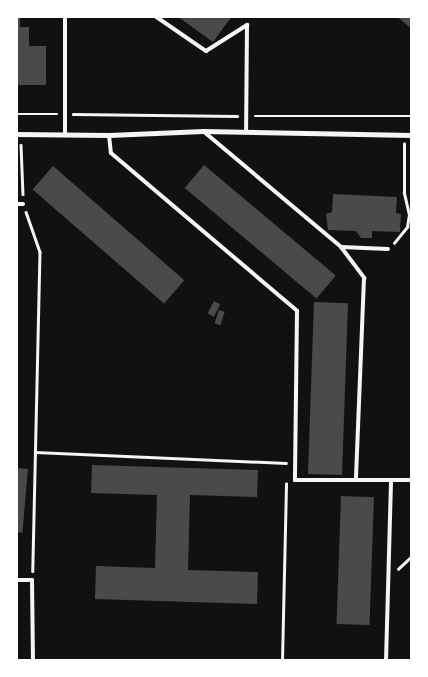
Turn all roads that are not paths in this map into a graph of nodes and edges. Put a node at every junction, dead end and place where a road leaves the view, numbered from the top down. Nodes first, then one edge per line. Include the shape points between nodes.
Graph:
1 (66, 16) edge
2 (155, 16) edge
3 (203, 131) junction
4 (246, 132) junction
5 (18, 134) edge
6 (66, 135) junction
7 (109, 135) junction
8 (412, 135) edge
9 (16, 204) edge
10 (23, 204) road end
11 (341, 247) junction
12 (388, 249) road end
13 (356, 479) junction
14 (391, 480) junction
15 (412, 480) edge
16 (16, 580) edge
17 (33, 661) edge
18 (386, 661) edge

1 - 6 lane
2 - 4 lane via 206,51 247,24
3 - 4 street
3 - 7 street
3 - 11 lane
4 - 8 street
5 - 6 street
6 - 7 street
7 - 13 lane via 110,153 297,311 295,480
9 - 10 lane
11 - 12 lane
11 - 13 lane via 364,278
13 - 14 lane
14 - 15 lane
14 - 18 lane
16 - 17 lane via 32,580

